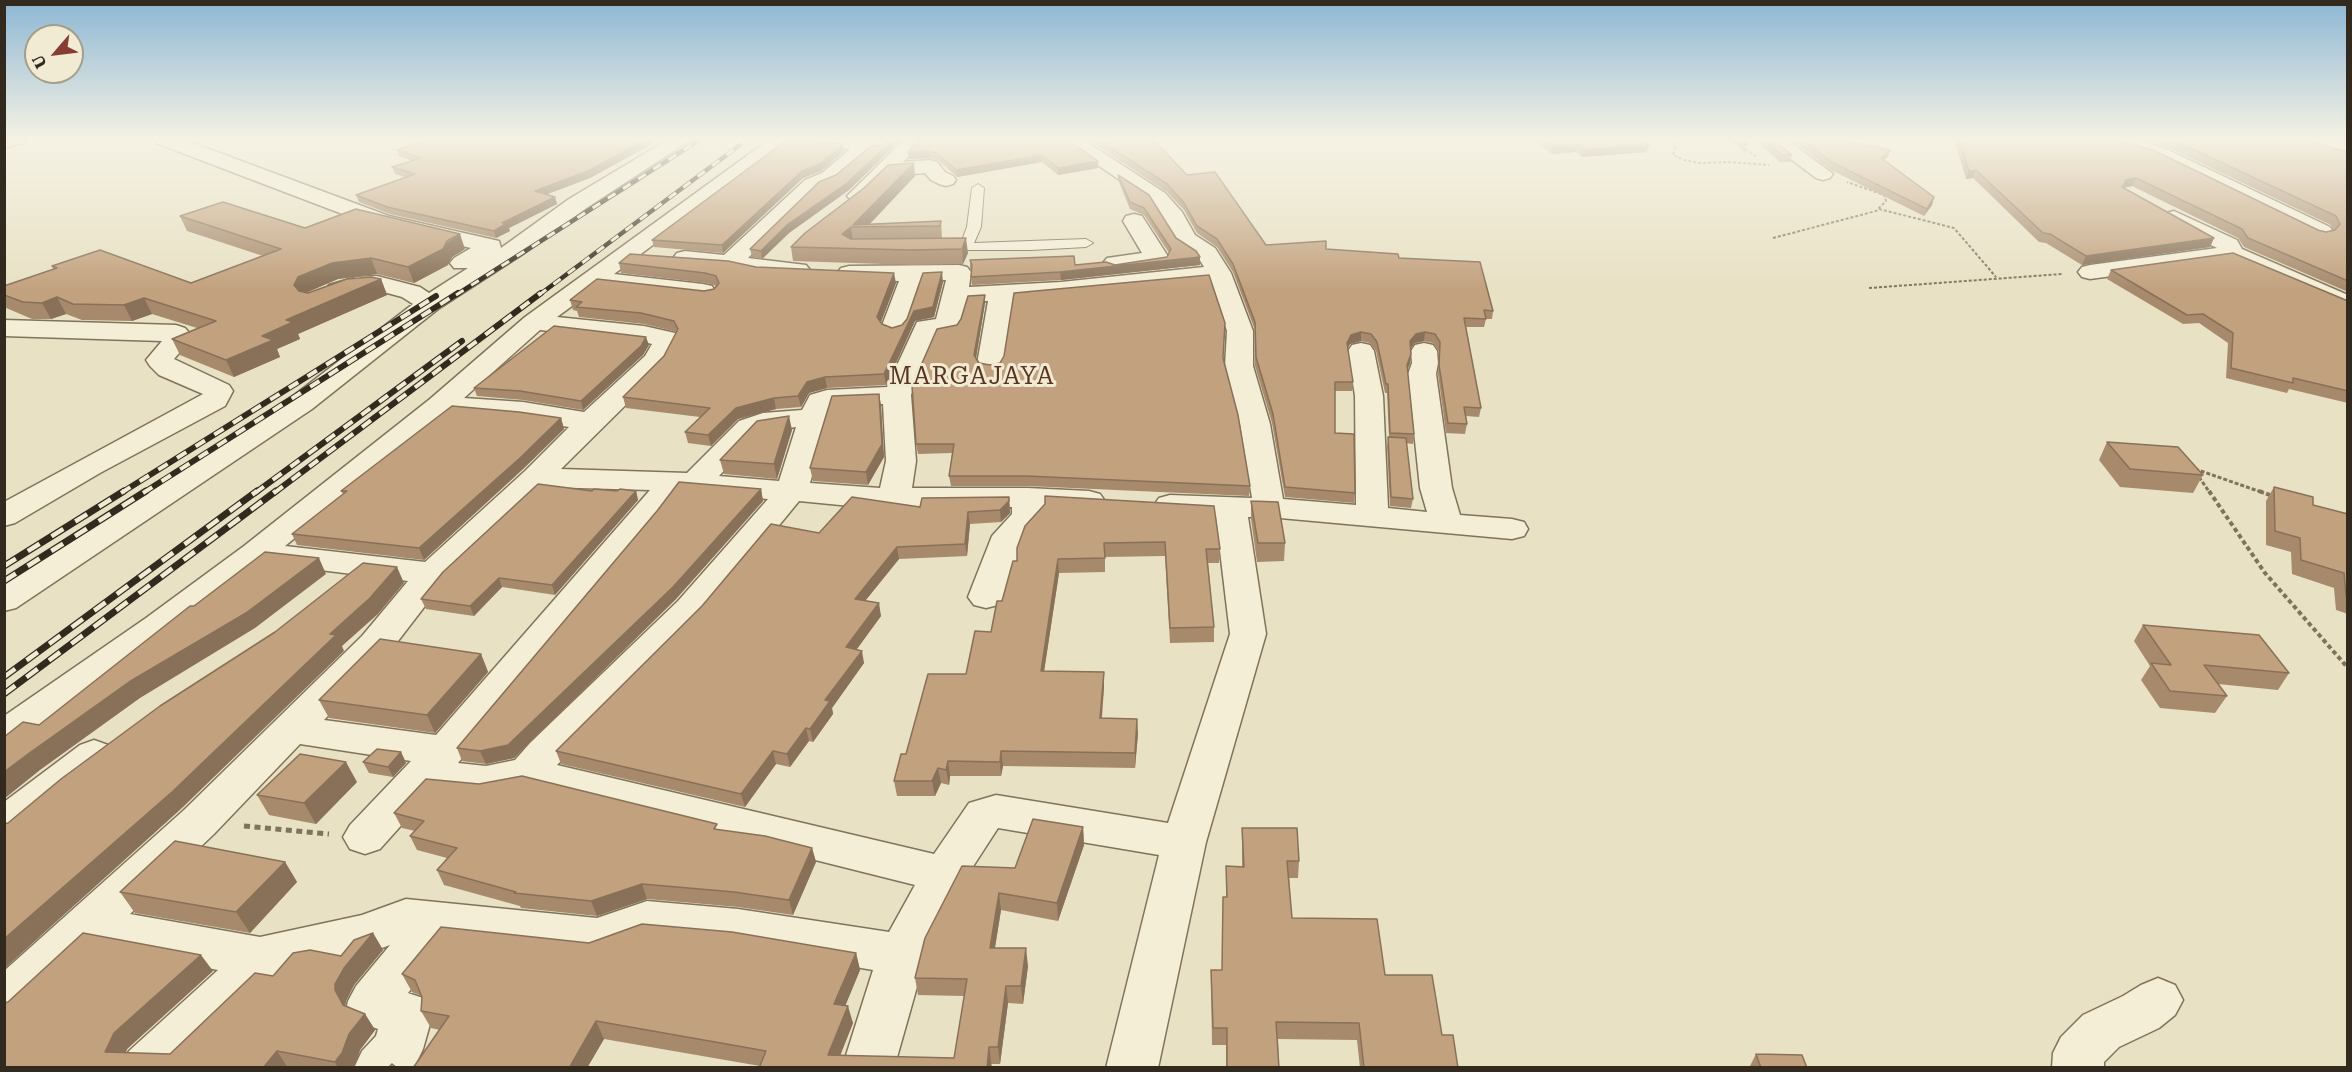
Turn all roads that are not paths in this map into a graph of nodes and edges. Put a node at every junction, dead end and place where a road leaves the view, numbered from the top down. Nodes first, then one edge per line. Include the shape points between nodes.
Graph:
1 (298, 189) edge
2 (584, 189) edge
3 (597, 189) edge
4 (715, 189) edge
5 (807, 189) edge
6 (863, 189) edge
7 (978, 189) edge
8 (1146, 189) edge
9 (2233, 189) edge
10 (841, 208) edge
11 (2157, 208) edge
12 (1134, 221) dead end
13 (2322, 232) edge
14 (1086, 243) dead end
15 (491, 246) junction
16 (966, 246) junction
17 (790, 247) edge
18 (2232, 253) junction
19 (627, 254) junction
20 (921, 259) junction
21 (730, 262) junction
22 (1164, 267) junction
23 (763, 268) junction
24 (1219, 273) junction
25 (2090, 273) road end
26 (594, 279) junction
27 (743, 289) edge
28 (1002, 291) junction
29 (706, 292) edge
30 (956, 295) junction
31 (420, 298) junction
32 (315, 300) edge
33 (2348, 304) edge
34 (534, 322) junction
35 (4, 328) edge
36 (894, 328) edge
37 (1361, 351) dead end
38 (1424, 351) dead end
39 (990, 364) edge
40 (897, 395) junction
41 (440, 405) junction
42 (813, 417) junction
43 (590, 422) junction
44 (536, 478) junction
45 (684, 482) junction
46 (792, 490) junction
47 (1027, 497) junction
48 (894, 498) junction
49 (1250, 507) junction
50 (4, 516) edge
51 (1372, 517) junction
52 (1446, 522) junction
53 (1512, 529) dead end
54 (256, 553) junction
55 (362, 565) junction
56 (433, 573) junction
57 (326, 594) edge
58 (986, 597) dead end
59 (4, 600) edge
60 (291, 729) junction
61 (4, 736) edge
62 (119, 737) edge
63 (434, 763) junction
64 (528, 773) junction
65 (4, 826) edge
66 (364, 837) road end
67 (1184, 842) junction
68 (944, 874) junction
69 (437, 922) junction
70 (87, 926) junction
71 (902, 954) junction
72 (260, 957) junction
73 (2158, 1000) dead end
74 (4, 1002) edge
75 (147, 1068) edge
76 (380, 1068) edge
77 (868, 1068) edge
78 (1132, 1068) edge
79 (2078, 1068) edge

1 - 15 street via 392,224
2 - 15 street
3 - 31 street via 514,249
4 - 19 street
5 - 21 street
6 - 10 street
7 - 16 lane via 974,227
8 - 24 street via 1158,197 1186,239 1207,253
9 - 13 street
11 - 18 street via 2229,245
12 - 22 street
14 - 16 lane
15 - 31 street
16 - 20 lane
17 - 23 street
18 - 25 street
18 - 33 street
19 - 21 street
19 - 26 street
20 - 23 street via 822,272
20 - 30 street via 959,272
20 - 36 street
21 - 23 street
22 - 24 street
22 - 28 street via 1123,284
23 - 27 street
24 - 49 street via 1240,331 1239,366 1255,424
26 - 29 street
26 - 34 street
28 - 30 street
28 - 39 street
30 - 40 street via 947,327 926,327
31 - 32 street via 377,283 362,283
31 - 59 street via 302,403
34 - 41 street
34 - 43 street via 652,334 666,339 656,360
35 - 50 street via 176,333 180,337 159,360 169,369 219,391 215,400
37 - 51 street via 1369,396
38 - 52 street via 1422,374 1436,488
40 - 42 street via 827,398 820,401
40 - 48 street via 901,461
41 - 43 street via 523,411
41 - 54 street
42 - 45 street via 749,427
42 - 46 street
43 - 44 street
44 - 45 street
44 - 56 street
45 - 46 street
45 - 63 street via 635,529
46 - 48 street
46 - 64 street via 691,609
47 - 48 street
47 - 49 street
47 - 58 street via 1028,516 1009,536
49 - 51 street
49 - 67 street via 1248,634
51 - 52 street
52 - 53 street
54 - 55 street
54 - 61 street
55 - 56 street
55 - 57 street
56 - 60 street via 375,645
60 - 63 street
60 - 70 street
62 - 65 street
63 - 64 street via 486,781
63 - 66 street
64 - 68 street
67 - 68 street via 996,811 984,815
67 - 78 street
68 - 71 street
69 - 71 street via 597,939 647,920 738,928
69 - 72 street via 406,918 366,934
69 - 76 street via 373,1000 372,1006 405,1014 398,1049
70 - 72 street
70 - 74 street
71 - 77 street
72 - 75 street
73 - 79 street via 2101,1031 2079,1053

